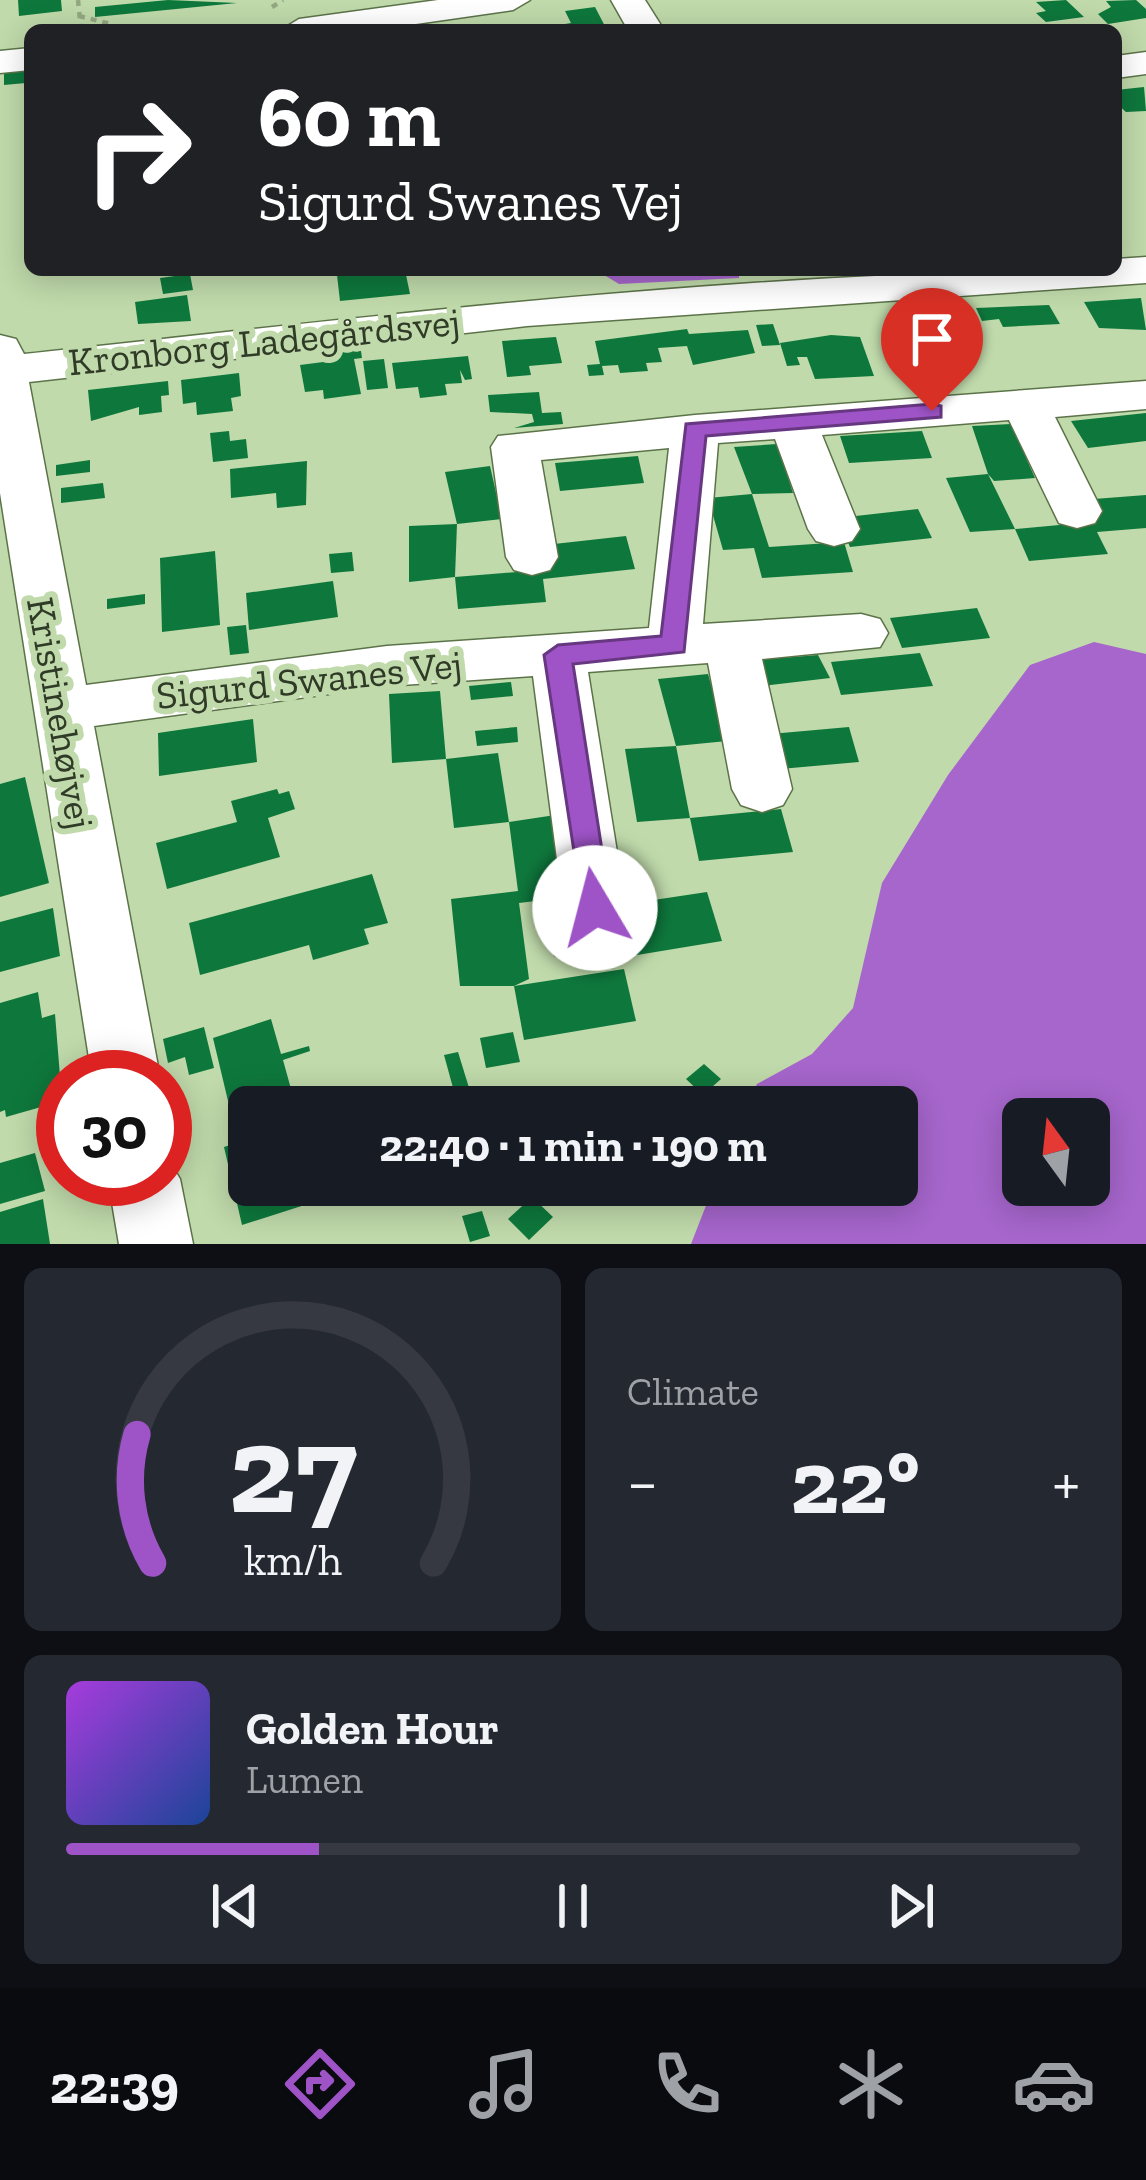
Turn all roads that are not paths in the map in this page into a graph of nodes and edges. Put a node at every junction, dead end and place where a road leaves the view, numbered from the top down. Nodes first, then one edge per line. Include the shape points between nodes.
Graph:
1 (513, 0) edge
2 (286, 18) edge
3 (501, 276) edge
4 (1060, 276) edge
5 (527, 313) junction
6 (1, 363) edge
7 (1146, 395) edge
8 (1025, 404) junction
9 (793, 422) junction
10 (695, 430) junction
11 (1077, 511) dead end
12 (834, 529) dead end
13 (532, 557) dead end
14 (861, 633) dead end
15 (731, 642) junction
16 (674, 645) junction
17 (558, 655) junction
18 (60, 709) junction
19 (762, 790) dead end
20 (578, 936) dead end
21 (121, 1050) edge
22 (149, 1206) edge
23 (156, 1244) edge

1 - 2 street
3 - 5 street, Kronborg Ladegårdsvej
4 - 5 street, Kronborg Ladegårdsvej
5 - 6 street, Kronborg Ladegårdsvej
6 - 18 street, Kristinehøjvej
7 - 8 street
8 - 9 street
8 - 11 street
9 - 10 street
9 - 12 street
10 - 13 street via 515,447
10 - 16 street
14 - 15 street, Sigurd Swanes Vej
15 - 16 street, Sigurd Swanes Vej
15 - 19 street
16 - 17 street, Sigurd Swanes Vej
17 - 18 street, Sigurd Swanes Vej via 387,666
17 - 20 street via 595,908
18 - 21 street, Kristinehøjvej
22 - 23 street

